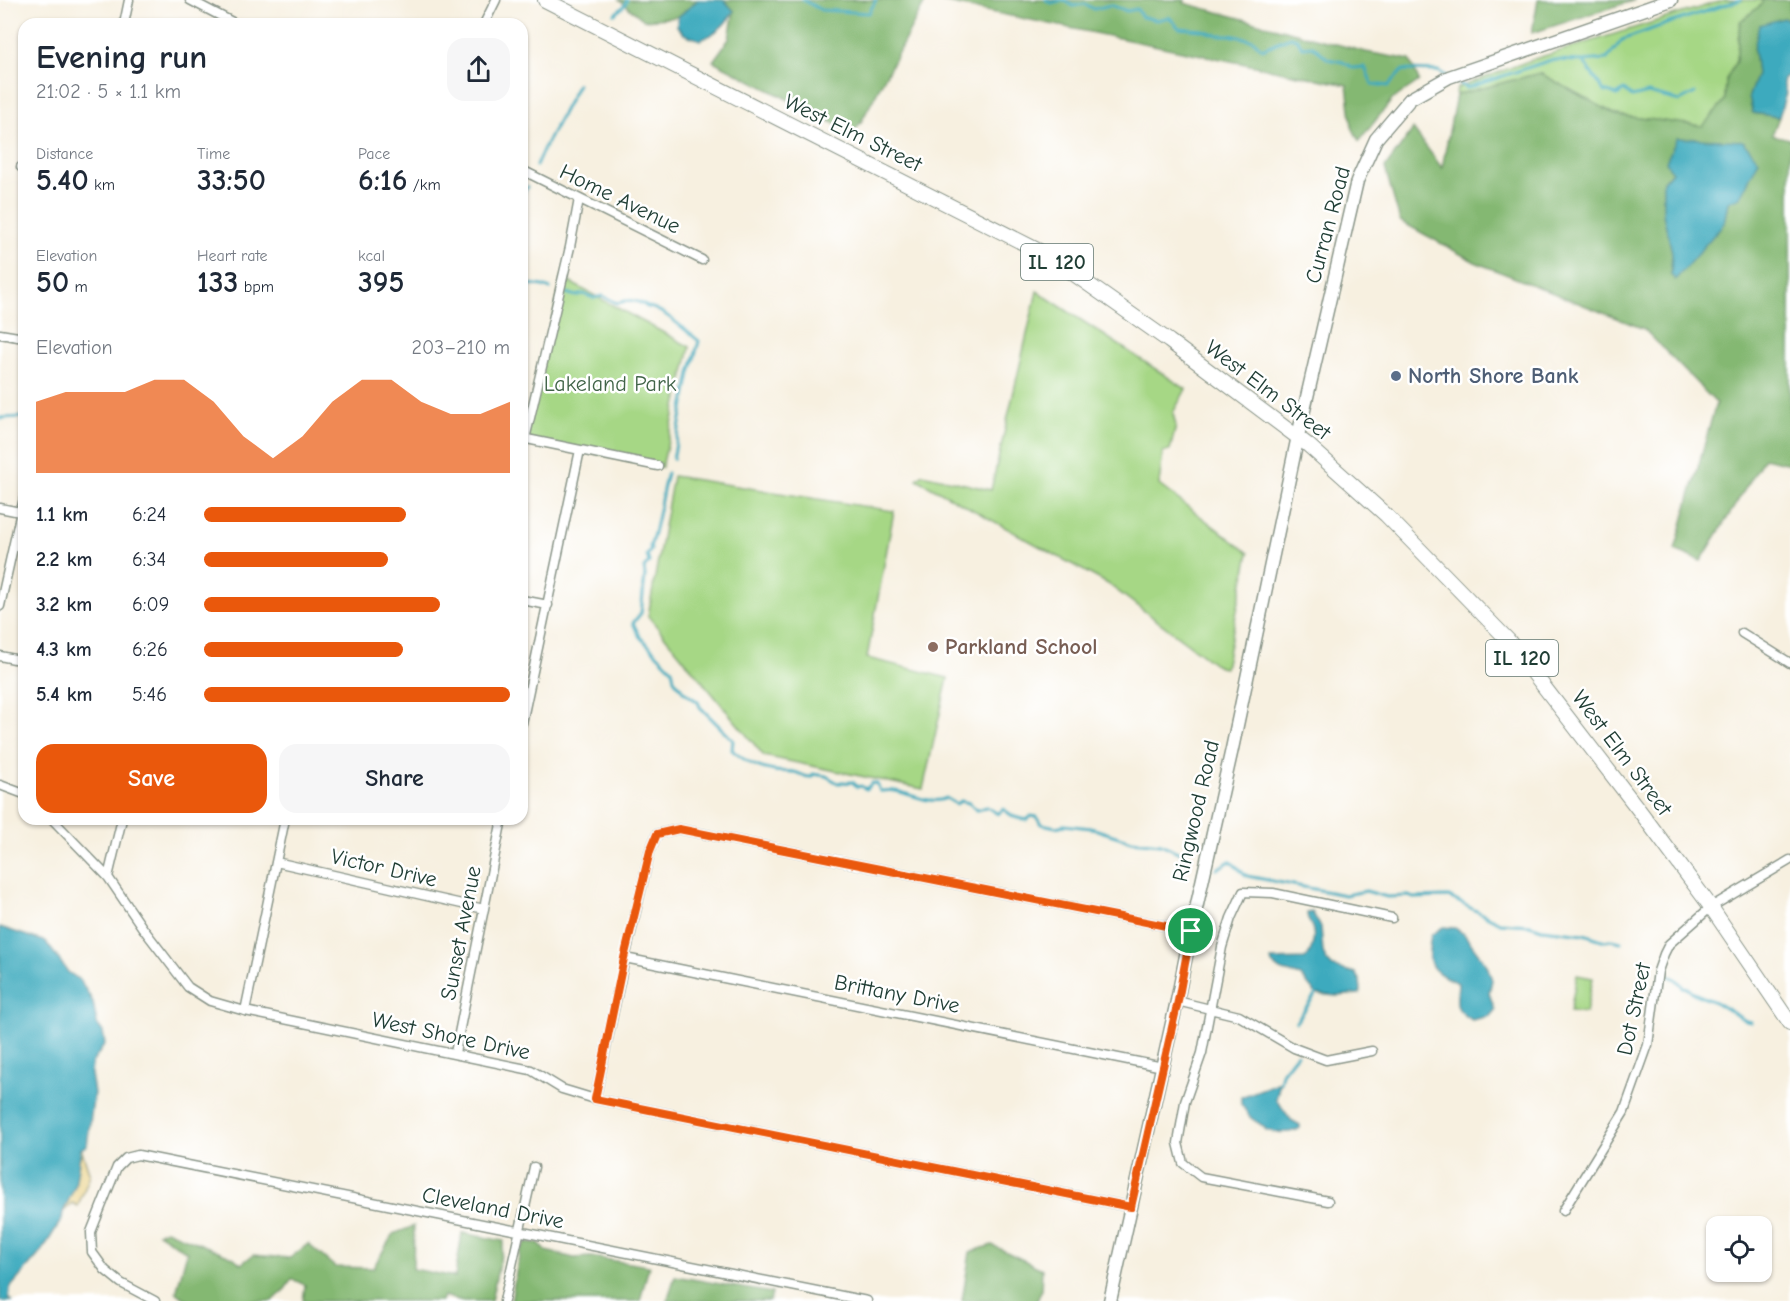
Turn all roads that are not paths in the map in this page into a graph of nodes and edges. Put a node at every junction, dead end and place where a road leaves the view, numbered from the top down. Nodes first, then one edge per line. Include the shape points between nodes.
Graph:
1 (129, 0) edge
2 (190, 0) edge
3 (496, 0) edge
4 (545, 0) edge
5 (1671, 0) edge
6 (125, 18) edge
7 (224, 18) edge
8 (487, 18) edge
9 (528, 173) edge
10 (579, 199) junction
11 (702, 260) dead end
12 (0, 334) edge
13 (18, 337) edge
14 (528, 422) edge
15 (1298, 436) junction
16 (528, 440) edge
17 (580, 450) junction
18 (658, 466) dead end
19 (0, 508) edge
20 (18, 512) edge
21 (18, 521) edge
22 (528, 601) edge
23 (548, 605) junction
24 (0, 606) edge
25 (1742, 633) dead end
26 (0, 656) edge
27 (18, 660) edge
28 (1790, 663) edge
29 (528, 696) edge
30 (0, 785) edge
31 (18, 792) edge
32 (58, 825) edge
33 (121, 825) edge
34 (284, 825) edge
35 (501, 825) edge
36 (1790, 860) edge
37 (276, 862) junction
38 (108, 878) junction
39 (1711, 907) junction
40 (484, 909) junction
41 (1392, 918) dead end
42 (1191, 931) junction
43 (624, 958) junction
44 (1178, 1001) junction
45 (1211, 1009) junction
46 (245, 1011) junction
47 (1790, 1023) edge
48 (1372, 1051) dead end
49 (455, 1053) junction
50 (1163, 1066) junction
51 (595, 1099) junction
52 (534, 1167) dead end
53 (1328, 1201) dead end
54 (1131, 1207) junction
55 (1563, 1211) dead end
56 (519, 1232) junction
57 (155, 1301) edge
58 (504, 1301) edge
59 (867, 1301) edge
60 (1110, 1301) edge

1 - 6 street
2 - 7 street
3 - 8 street
4 - 15 main road, West Elm Street / IL 120 via 1047,255
5 - 15 street, Curran Road via 1449,77 1410,99 1376,139 1357,181
9 - 10 street, Home Avenue
10 - 11 street, Home Avenue
10 - 14 street
12 - 13 street
15 - 39 main road, West Elm Street / IL 120 via 1386,515 1508,640
15 - 42 street, Ringwood Road
16 - 17 street
17 - 18 street
17 - 23 street
19 - 20 street
21 - 24 street
22 - 23 street
23 - 29 street
25 - 28 street
26 - 27 street
30 - 31 street
32 - 38 street, West Shore Drive
33 - 38 street
34 - 37 street
35 - 40 street, Sunset Avenue
36 - 39 street, Dot Street
37 - 40 street, Victor Drive
37 - 46 street
38 - 46 street, West Shore Drive via 188,987 210,1001
39 - 47 main road, West Elm Street / IL 120
39 - 55 street, Dot Street via 1675,938 1664,954 1648,1045 1624,1112
40 - 49 street, Sunset Avenue
41 - 45 street via 1274,892 1243,892 1222,947
42 - 43 street via 679,829 657,834
42 - 44 street, Ringwood Road
43 - 50 street, Brittany Drive
43 - 51 street
44 - 45 street
44 - 50 street, Ringwood Road
45 - 48 street via 1239,1016 1294,1048 1326,1060
45 - 53 street via 1183,1112 1178,1143 1183,1163 1201,1176
46 - 49 street, West Shore Drive
49 - 51 street, West Shore Drive via 531,1070 562,1089
50 - 54 street, Ringwood Road
51 - 54 street, West Shore Drive
52 - 56 street
54 - 60 street, Ringwood Road
56 - 57 street, Cleveland Drive via 138,1155 126,1158 117,1167 91,1232 92,1252 121,1283
56 - 58 street
56 - 59 street, Cleveland Drive

